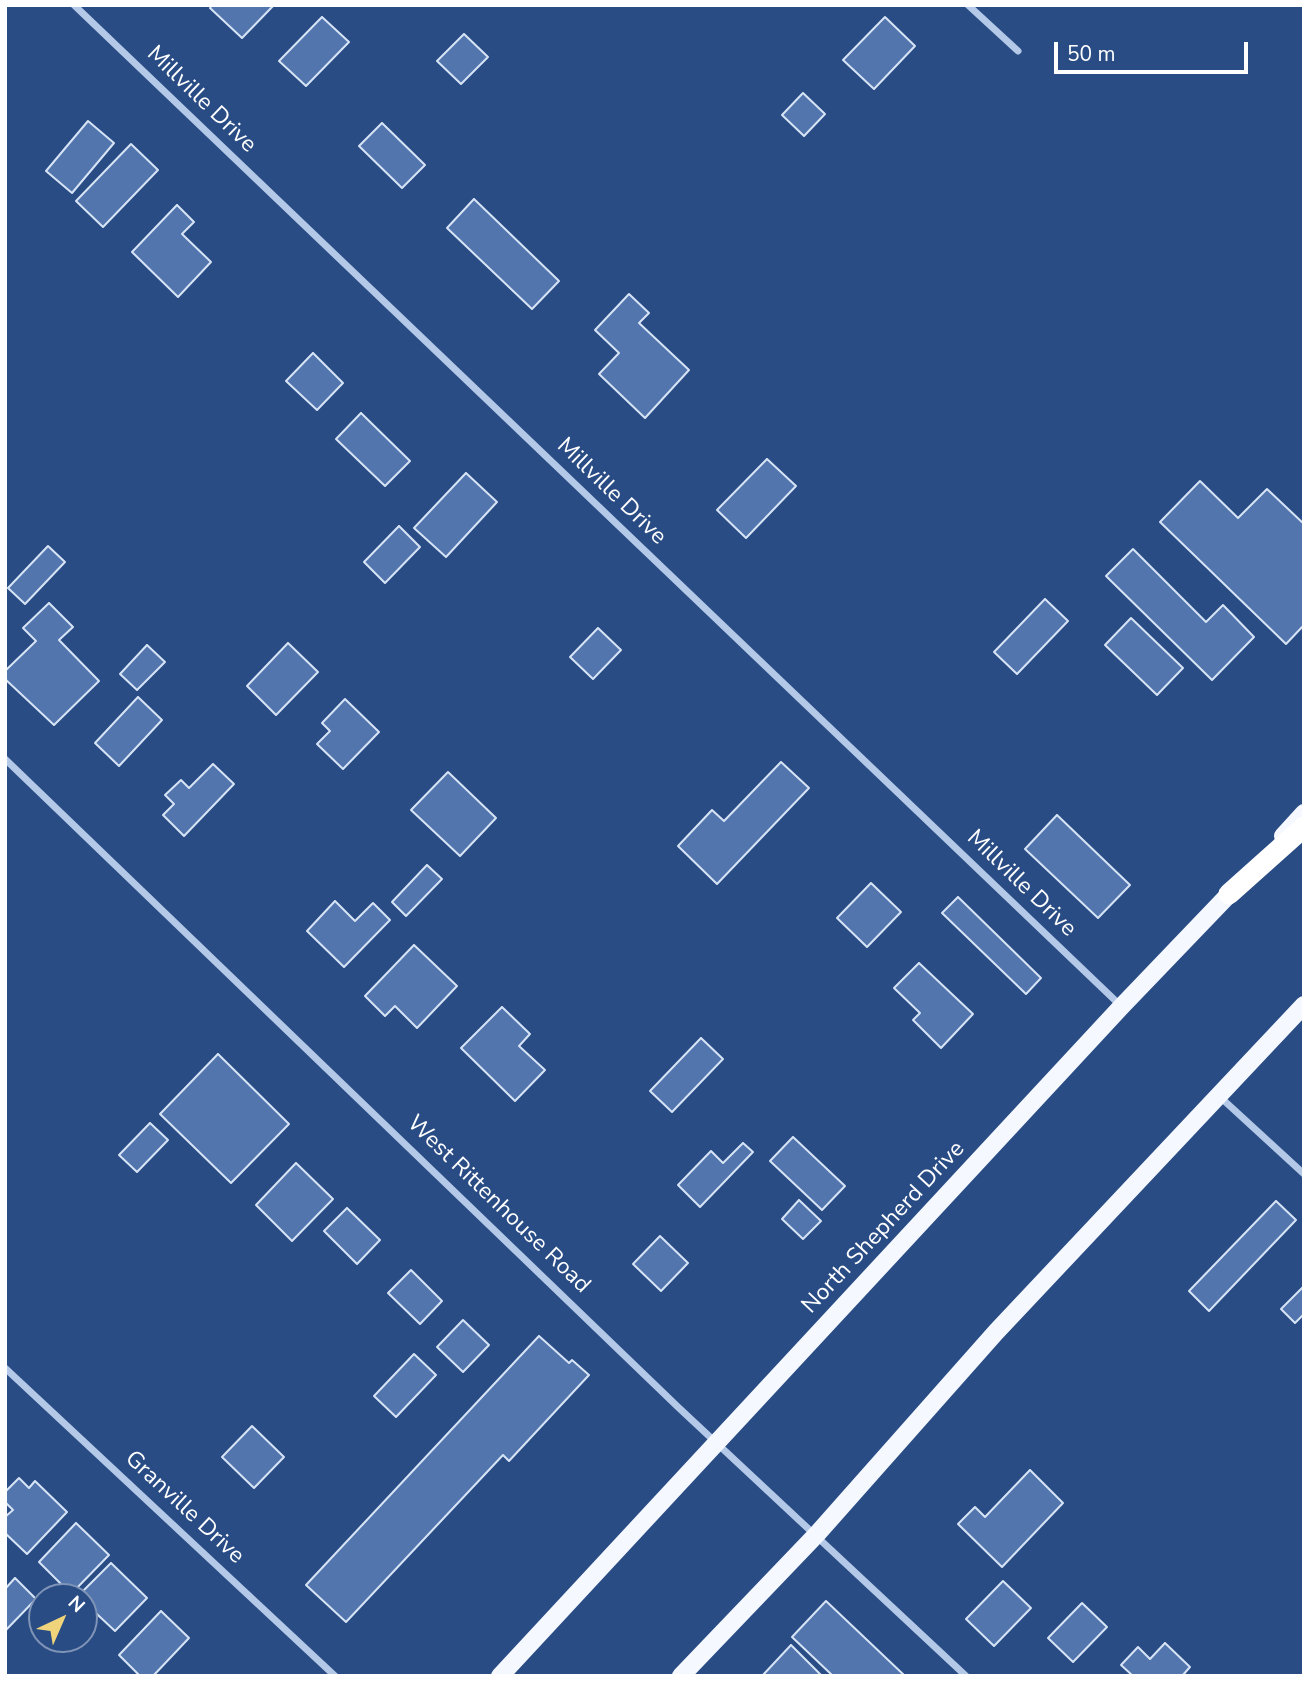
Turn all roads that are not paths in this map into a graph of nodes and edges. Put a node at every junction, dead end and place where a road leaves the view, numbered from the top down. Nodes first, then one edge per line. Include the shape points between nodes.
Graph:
1 (74, 5) edge
2 (968, 5) edge
3 (1017, 51) dead end
4 (5, 759) edge
5 (1304, 813) edge
6 (1304, 827) edge
7 (1229, 894) junction
8 (1304, 1005) edge
9 (1121, 1007) junction
10 (1218, 1095) junction
11 (1304, 1174) edge
12 (5, 1368) edge
13 (718, 1443) junction
14 (817, 1534) junction
15 (335, 1676) edge
16 (500, 1676) edge
17 (681, 1676) edge
18 (966, 1676) edge

1 - 9 street, Millville Drive
2 - 3 street
4 - 13 street, West Rittenhouse Road
5 - 7 main road, North Shepherd Drive
6 - 7 highway
7 - 9 main road, North Shepherd Drive
8 - 10 main road
9 - 13 main road, North Shepherd Drive
10 - 11 street
10 - 14 main road via 996,1332
12 - 15 street, Granville Drive
13 - 14 street, West Rittenhouse Road
13 - 16 main road, North Shepherd Drive
14 - 17 main road
14 - 18 street, West Rittenhouse Road

